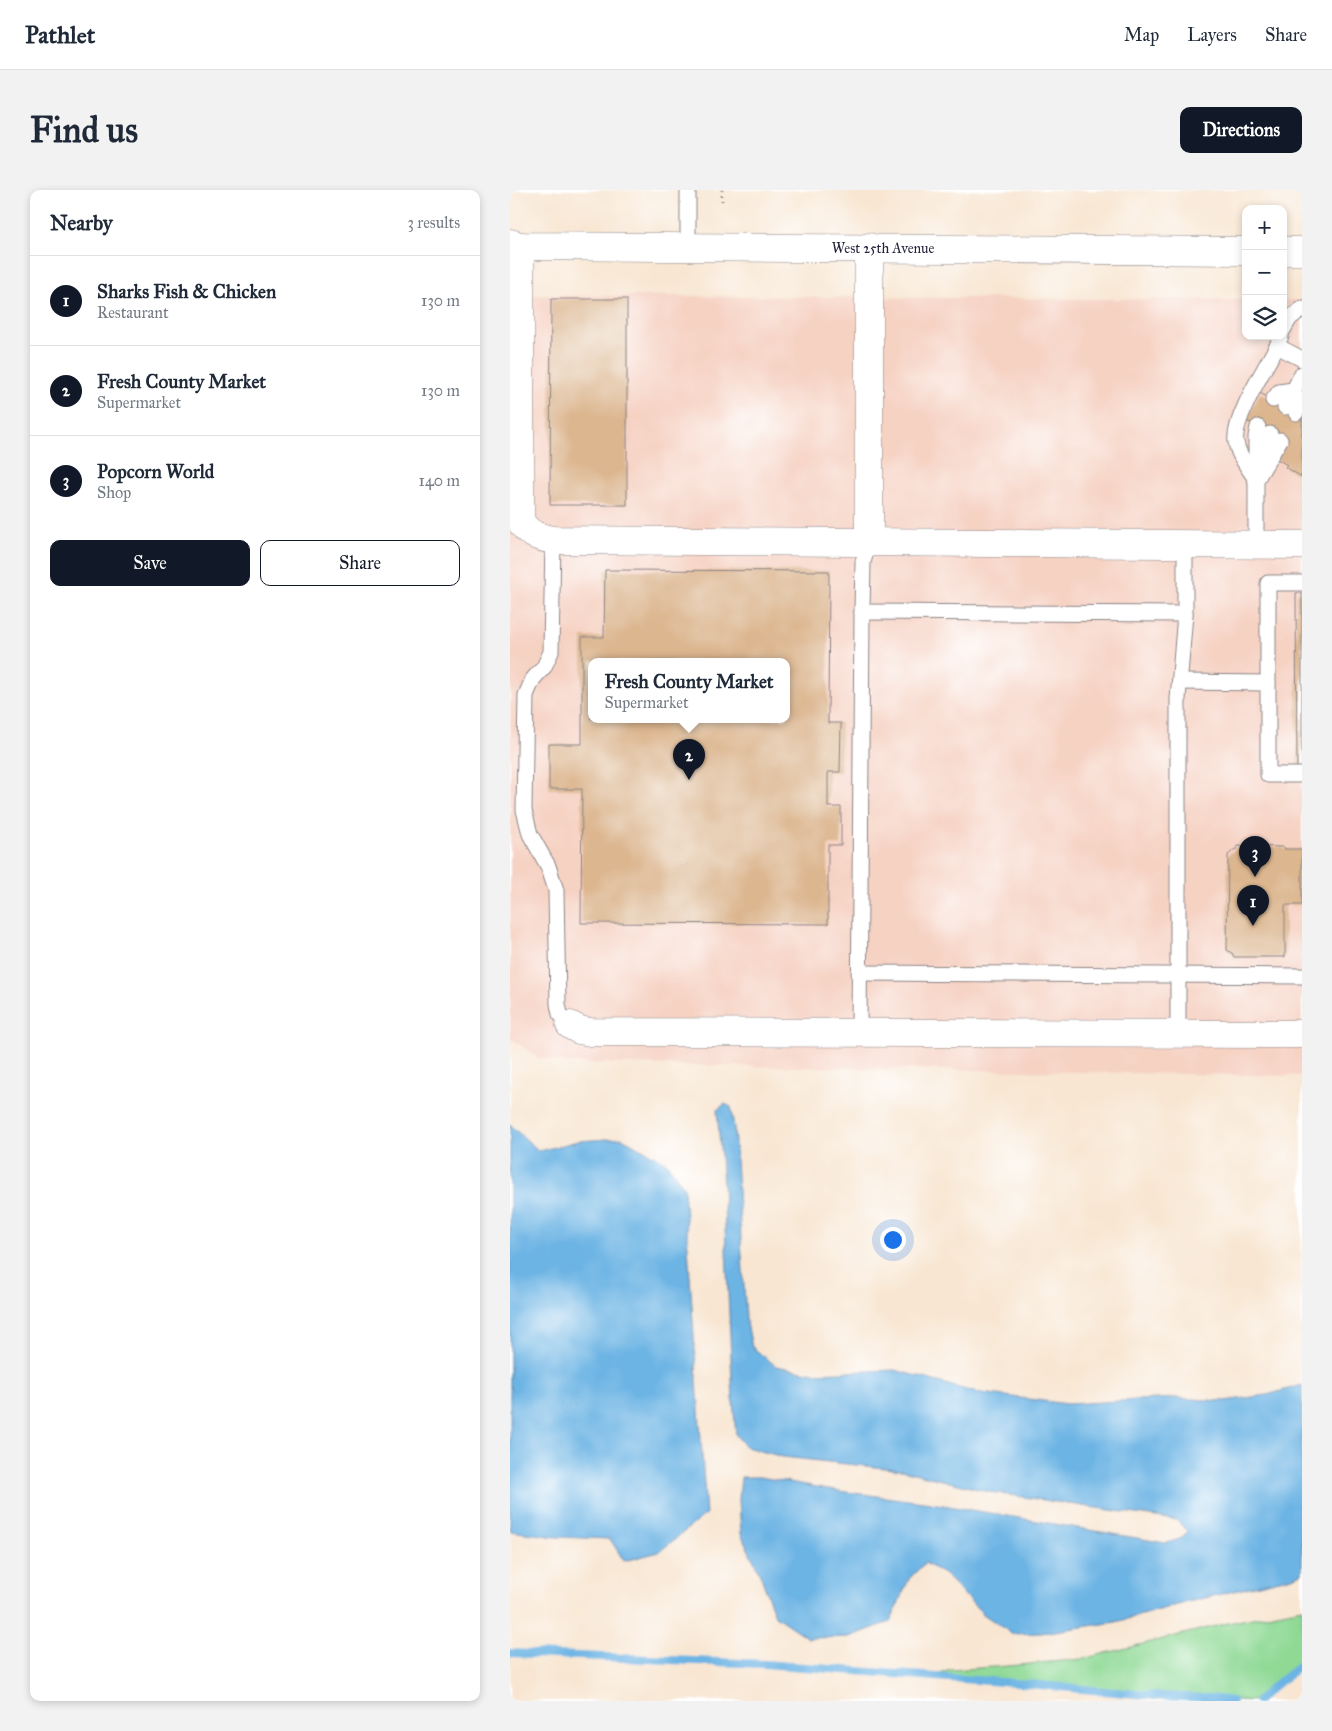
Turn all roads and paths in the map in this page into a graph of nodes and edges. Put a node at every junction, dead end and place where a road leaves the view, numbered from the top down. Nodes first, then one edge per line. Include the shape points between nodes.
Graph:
1 (688, 190) edge
2 (722, 190) edge
3 (722, 202) dead end
4 (513, 246) edge
5 (688, 247) junction
6 (869, 248) junction
7 (1242, 251) edge
8 (1287, 251) edge
9 (1302, 251) edge
10 (1302, 309) edge
11 (1287, 323) edge
12 (1279, 341) edge
13 (1302, 359) edge
14 (1302, 374) edge
15 (1285, 407) dead end
16 (1256, 480) junction
17 (553, 540) junction
18 (868, 542) junction
19 (1185, 544) junction
20 (1256, 545) junction
21 (1302, 545) edge
22 (1302, 583) edge
23 (862, 612) junction
24 (1185, 614) junction
25 (1180, 682) junction
26 (1268, 683) junction
27 (1302, 775) edge
28 (860, 973) junction
29 (1178, 975) junction
30 (1302, 976) edge
31 (570, 1025) joint
32 (859, 1033) junction
33 (1178, 1034) junction
34 (1302, 1034) edge

1 - 5 lane
2 - 3 path
4 - 5 street, West 25th Avenue
4 - 17 street via 520,520 533,535
5 - 6 street, West 25th Avenue
6 - 7 street, West 25th Avenue
6 - 18 street
8 - 9 street
10 - 11 lane
12 - 13 lane
12 - 16 lane via 1236,428 1237,447
14 - 15 lane
16 - 16 lane via 1269,434 1256,437
16 - 20 lane
17 - 18 street
17 - 31 lane via 551,652 526,695 524,810 530,834 548,866 556,890 558,1004 560,1014
18 - 19 street
18 - 23 lane via 863,562
19 - 20 street
19 - 24 lane
20 - 21 street
22 - 26 lane via 1268,583
23 - 24 lane
23 - 28 lane
24 - 25 lane
25 - 26 lane
25 - 29 lane
26 - 27 lane via 1268,775
28 - 29 lane
28 - 32 lane
29 - 30 lane
29 - 33 lane
31 - 32 street via 590,1032
32 - 33 street
33 - 34 street

